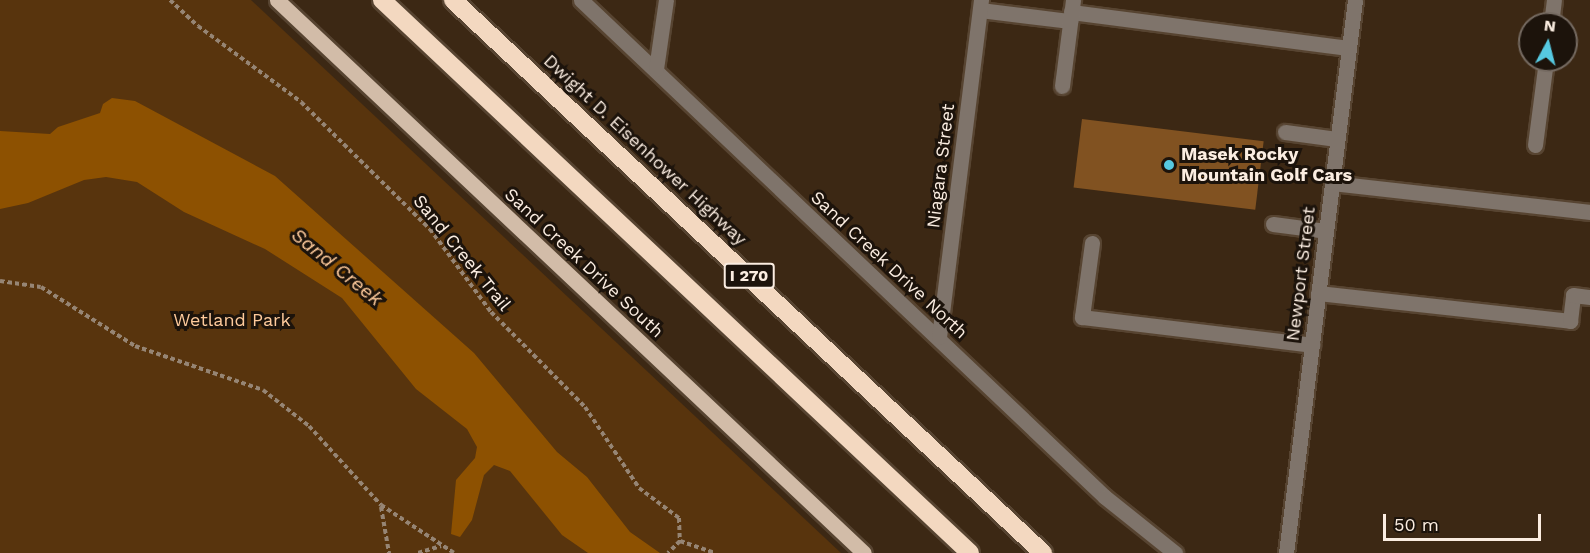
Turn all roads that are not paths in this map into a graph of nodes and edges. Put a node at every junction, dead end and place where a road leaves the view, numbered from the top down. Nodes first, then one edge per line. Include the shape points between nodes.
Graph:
1 (277, 0) edge
2 (382, 0) edge
3 (453, 0) edge
4 (581, 0) edge
5 (666, 0) edge
6 (1355, 0) edge
7 (981, 5) edge
8 (1071, 11) edge
9 (1349, 48) junction
10 (656, 69) junction
11 (1544, 72) edge
12 (1062, 86) dead end
13 (1285, 132) dead end
14 (1337, 139) junction
15 (1535, 145) dead end
16 (1332, 183) junction
17 (1590, 212) edge
18 (1273, 224) dead end
19 (1326, 231) junction
20 (1092, 243) dead end
21 (1318, 293) junction
22 (1590, 297) edge
23 (939, 337) junction
24 (1312, 345) junction
25 (864, 553) edge
26 (970, 553) edge
27 (1043, 553) edge
28 (1176, 553) edge
29 (1286, 553) edge

1 - 25 main road, Sand Creek Drive South
2 - 26 highway, I 270
3 - 27 highway, Dwight D. Eisenhower Highway / I 270
4 - 10 street, Sand Creek Drive North
5 - 10 street
6 - 9 street, Newport Street
7 - 8 street
7 - 23 street, Niagara Street
8 - 9 street
8 - 12 street
9 - 14 street, Newport Street
10 - 23 street, Sand Creek Drive North
11 - 15 street
13 - 14 street
14 - 16 street, Newport Street
16 - 17 street
16 - 19 street, Newport Street
18 - 19 street
19 - 21 street, Newport Street
20 - 24 street via 1082,316
21 - 22 street via 1570,321 1573,295
21 - 24 street, Newport Street
23 - 28 street, Sand Creek Drive North via 1105,497
24 - 29 street, Newport Street

